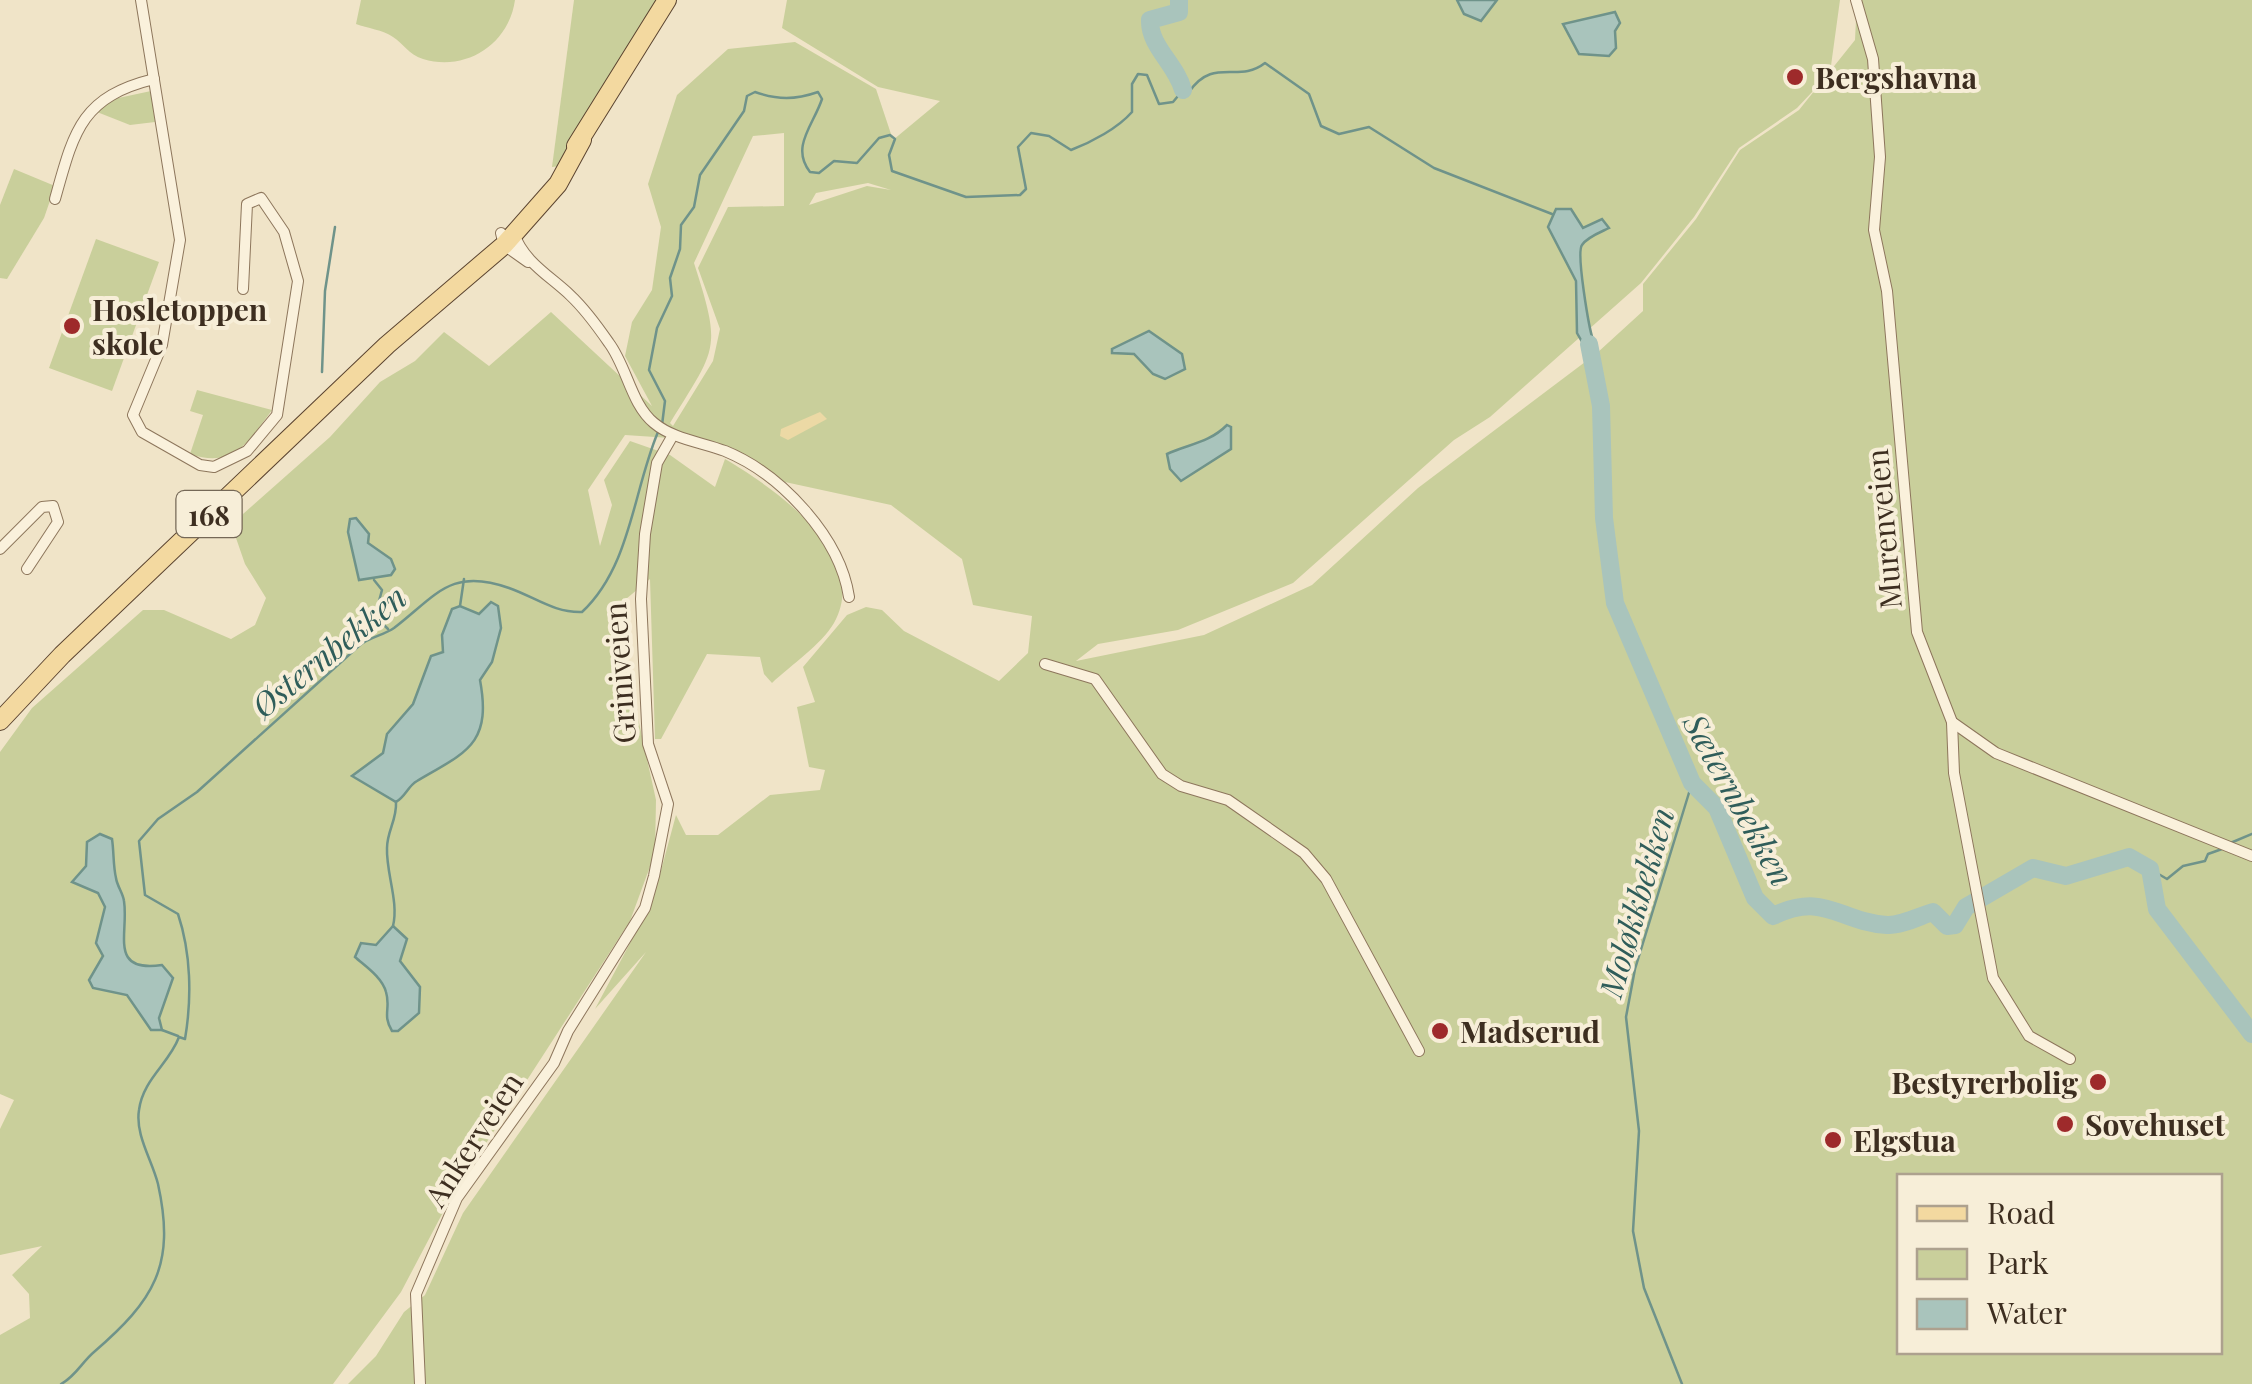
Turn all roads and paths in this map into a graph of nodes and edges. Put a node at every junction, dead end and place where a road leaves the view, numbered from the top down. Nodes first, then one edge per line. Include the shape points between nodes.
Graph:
1 (141, 0) edge
2 (667, 0) edge
3 (1856, 0) edge
4 (154, 80) junction
5 (55, 199) dead end
6 (506, 238) junction
7 (242, 288) dead end
8 (665, 430) junction
9 (0, 549) edge
10 (27, 569) dead end
11 (849, 597) dead end
12 (1046, 664) dead end
13 (0, 722) edge
14 (1952, 722) junction
15 (2252, 856) edge
16 (1419, 1052) dead end
17 (2070, 1059) dead end
18 (554, 1063) joint
19 (420, 1384) edge

1 - 4 street
2 - 6 main road, 168 via 582,140
3 - 14 street, Murenveien via 1873,59 1880,157 1874,230 1887,290 1917,632
4 - 5 street via 116,90 89,112
4 - 7 street via 180,240 162,344 133,416 142,432 200,465 233,462 277,415 298,281 284,232 261,198 246,204
6 - 8 street via 574,298 613,348 646,415
6 - 13 main road, 168 via 50,666
8 - 11 street via 729,453 785,493 842,562
8 - 18 street, Griniveien via 644,534 641,600 648,744 667,820 645,908
9 - 10 street via 42,507 53,506 58,522
12 - 16 street via 1094,679 1162,774 1242,808 1304,854 1326,879
14 - 15 street via 1996,753
14 - 17 street via 1954,773 1993,978 2029,1036
18 - 19 street, Ankerveien via 457,1198 415,1300

